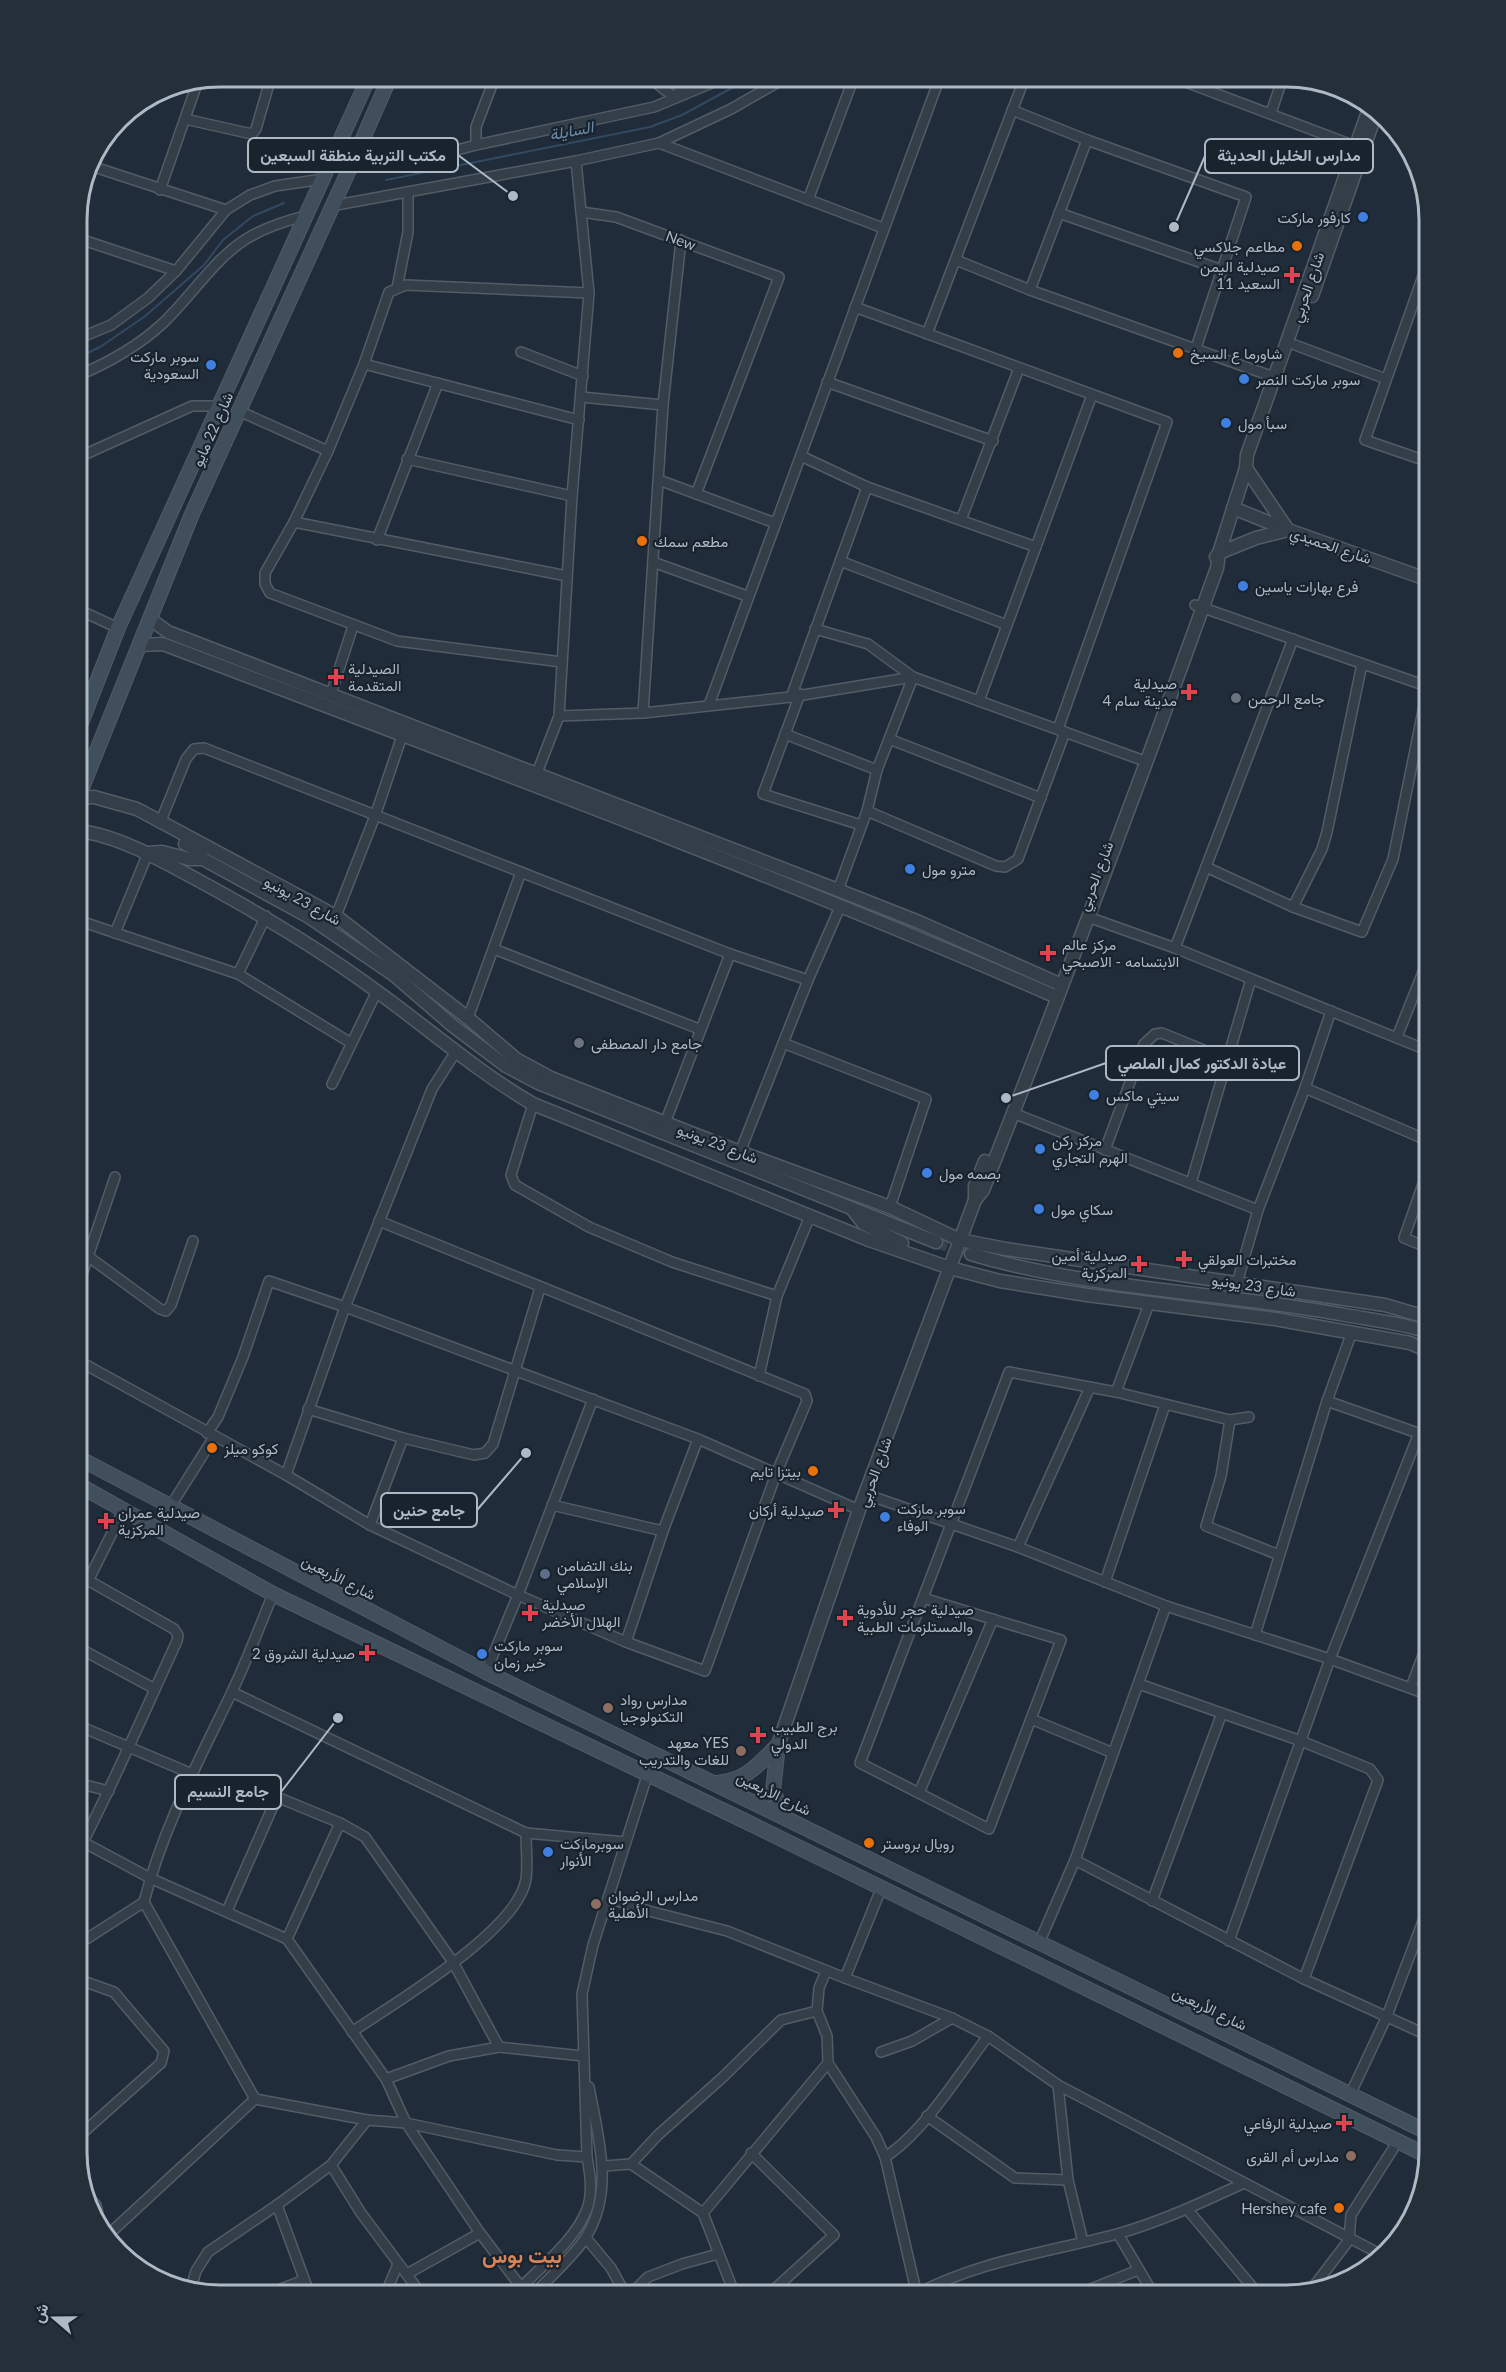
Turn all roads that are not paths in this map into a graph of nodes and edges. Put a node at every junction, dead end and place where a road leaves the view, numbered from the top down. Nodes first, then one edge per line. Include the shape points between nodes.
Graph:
1 (268, 87) edge
2 (364, 87) edge
3 (385, 87) edge
4 (491, 87) edge
5 (661, 87) edge
6 (681, 87) edge
7 (702, 87) edge
8 (770, 87) edge
9 (850, 87) edge
10 (936, 87) edge
11 (1021, 87) edge
12 (1200, 87) edge
13 (1280, 87) edge
14 (195, 90) edge
15 (675, 98) junction
16 (1012, 110) junction
17 (1271, 113) junction
18 (1367, 115) edge
19 (185, 119) junction
20 (1374, 120) edge
21 (1087, 140) junction
22 (659, 143) junction
23 (476, 145) junction
24 (1356, 146) junction
25 (354, 159) junction
26 (576, 161) junction
27 (97, 168) edge
28 (323, 179) junction
29 (160, 190) junction
30 (408, 192) junction
31 (808, 200) junction
32 (331, 206) junction
33 (226, 210) junction
34 (581, 212) junction
35 (1059, 213) junction
36 (305, 216) junction
37 (883, 228) junction
38 (681, 240) junction
39 (87, 241) edge
40 (956, 260) junction
41 (1222, 270) junction
42 (176, 271) junction
43 (397, 288) junction
44 (1419, 289) edge
45 (1030, 291) junction
46 (589, 293) junction
47 (855, 307) junction
48 (87, 334) edge
49 (927, 334) junction
50 (1295, 345) junction
51 (1196, 348) junction
52 (521, 352) dead end
53 (364, 364) junction
54 (1019, 368) junction
55 (87, 371) edge
56 (583, 376) junction
57 (1274, 377) junction
58 (1386, 379) junction
59 (827, 382) junction
60 (438, 383) junction
61 (1092, 395) junction
62 (581, 398) junction
63 (663, 405) junction
64 (219, 406) junction
65 (238, 411) junction
66 (579, 420) junction
67 (993, 441) junction
68 (328, 452) junction
69 (87, 453) edge
70 (801, 456) junction
71 (407, 459) junction
72 (1419, 459) edge
73 (1246, 468) junction
74 (659, 480) junction
75 (867, 487) junction
76 (696, 494) junction
77 (572, 496) junction
78 (1233, 508) junction
79 (960, 520) junction
80 (294, 522) junction
81 (775, 523) junction
82 (1288, 530) junction
83 (377, 540) junction
84 (1036, 547) junction
85 (1219, 553) junction
86 (840, 561) junction
87 (653, 562) junction
88 (567, 576) junction
89 (1419, 576) edge
90 (747, 596) junction
91 (1199, 606) junction
92 (87, 614) edge
93 (150, 619) junction
94 (1007, 625) junction
95 (353, 626) junction
96 (118, 628) junction
97 (815, 629) junction
98 (166, 639) junction
99 (1293, 639) junction
100 (140, 645) junction
101 (562, 662) junction
102 (1362, 664) junction
103 (913, 677) junction
104 (1419, 683) edge
105 (331, 694) junction
106 (795, 695) junction
107 (979, 701) junction
108 (709, 705) junction
109 (87, 707) edge
110 (643, 713) junction
111 (559, 716) junction
112 (407, 723) junction
113 (1061, 731) junction
114 (785, 734) junction
115 (1419, 734) edge
116 (402, 736) junction
117 (889, 739) junction
118 (1139, 759) junction
119 (877, 770) junction
120 (537, 773) junction
121 (87, 774) edge
122 (531, 786) junction
123 (87, 797) edge
124 (1041, 798) junction
125 (867, 811) junction
126 (375, 816) junction
127 (160, 823) junction
128 (861, 825) junction
129 (87, 832) edge
130 (148, 853) junction
131 (203, 859) junction
132 (766, 863) junction
133 (1206, 867) junction
134 (521, 872) junction
135 (761, 875) junction
136 (838, 890) junction
137 (840, 907) junction
138 (1293, 907) junction
139 (266, 916) junction
140 (336, 916) junction
141 (1088, 917) junction
142 (919, 922) junction
143 (87, 923) edge
144 (115, 933) junction
145 (914, 935) junction
146 (1175, 948) junction
147 (494, 949) junction
148 (730, 954) junction
149 (238, 974) junction
150 (1251, 979) junction
151 (808, 980) junction
152 (1055, 982) junction
153 (1419, 983) edge
154 (377, 991) junction
155 (1050, 994) junction
156 (1331, 1011) junction
157 (468, 1018) junction
158 (699, 1029) junction
159 (1396, 1038) junction
160 (351, 1043) junction
161 (783, 1043) junction
162 (1419, 1047) edge
163 (455, 1053) junction
164 (1228, 1060) junction
165 (332, 1084) dead end
166 (1305, 1088) junction
167 (533, 1104) junction
168 (1013, 1113) junction
169 (664, 1123) junction
170 (1419, 1136) edge
171 (1105, 1150) junction
172 (740, 1152) junction
173 (115, 1177) dead end
174 (1191, 1183) junction
175 (975, 1200) junction
176 (1419, 1205) edge
177 (890, 1207) junction
178 (851, 1208) junction
179 (1258, 1210) junction
180 (810, 1216) junction
181 (380, 1221) junction
182 (935, 1228) junction
183 (960, 1240) junction
184 (194, 1241) dead end
185 (936, 1242) tunnel mouth
186 (1419, 1244) edge
187 (1006, 1249) junction
188 (971, 1254) tunnel mouth
189 (88, 1257) joint
190 (920, 1257) junction
191 (950, 1268) junction
192 (1000, 1281) junction
193 (1100, 1281) junction
194 (1237, 1283) junction
195 (540, 1288) junction
196 (1298, 1291) junction
197 (777, 1296) junction
198 (1149, 1304) junction
199 (345, 1307) junction
200 (1370, 1320) junction
201 (1419, 1324) edge
202 (1419, 1327) edge
203 (1352, 1332) junction
204 (1419, 1347) edge
205 (87, 1366) edge
206 (513, 1371) junction
207 (759, 1376) junction
208 (1090, 1387) junction
209 (1116, 1392) junction
210 (593, 1399) junction
211 (1327, 1401) junction
212 (1165, 1405) junction
213 (308, 1409) junction
214 (1250, 1417) dead end
215 (1230, 1420) junction
216 (1419, 1432) joint
217 (210, 1435) junction
218 (403, 1438) junction
219 (698, 1439) junction
220 (87, 1462) edge
221 (776, 1474) junction
222 (286, 1475) junction
223 (87, 1490) edge
224 (865, 1494) junction
225 (552, 1505) junction
226 (170, 1507) junction
227 (860, 1510) junction
228 (123, 1511) junction
229 (951, 1523) junction
230 (370, 1525) junction
231 (663, 1531) junction
232 (1018, 1546) junction
233 (1279, 1555) junction
234 (88, 1581) joint
235 (1105, 1582) junction
236 (273, 1594) junction
237 (518, 1595) junction
238 (923, 1598) junction
239 (1166, 1606) junction
240 (993, 1619) junction
241 (1255, 1635) junction
242 (626, 1642) junction
243 (87, 1652) edge
244 (1330, 1659) junction
245 (1419, 1667) edge
246 (486, 1672) junction
247 (1139, 1684) junction
248 (1411, 1687) junction
249 (155, 1689) junction
250 (1419, 1690) edge
251 (232, 1692) junction
252 (476, 1693) junction
253 (1222, 1713) junction
254 (1031, 1719) junction
255 (87, 1729) edge
256 (1301, 1741) junction
257 (128, 1745) junction
258 (778, 1745) junction
259 (1113, 1753) junction
260 (192, 1774) junction
261 (647, 1776) junction
262 (715, 1783) junction
263 (87, 1785) edge
264 (109, 1791) junction
265 (919, 1793) junction
266 (784, 1816) junction
267 (340, 1823) junction
268 (87, 1831) edge
269 (526, 1833) junction
270 (626, 1842) junction
271 (87, 1847) edge
272 (1075, 1860) junction
273 (150, 1878) junction
274 (881, 1889) junction
275 (608, 1898) junction
276 (1152, 1901) junction
277 (144, 1902) junction
278 (227, 1911) junction
279 (1419, 1933) edge
280 (87, 1938) edge
281 (287, 1939) junction
282 (1229, 1941) junction
283 (1039, 1943) junction
284 (453, 1962) junction
285 (826, 1971) junction
286 (845, 1978) junction
287 (1304, 1979) junction
288 (87, 1983) edge
289 (817, 2011) junction
290 (1387, 2016) junction
291 (952, 2018) junction
292 (1419, 2031) edge
293 (352, 2032) junction
294 (988, 2036) junction
295 (499, 2047) junction
296 (881, 2052) dead end
297 (583, 2056) junction
298 (828, 2063) junction
299 (386, 2079) junction
300 (1058, 2085) junction
301 (1350, 2095) junction
302 (255, 2099) junction
303 (927, 2116) junction
304 (367, 2120) junction
305 (406, 2123) junction
306 (87, 2128) edge
307 (1419, 2128) edge
308 (1398, 2142) junction
309 (1419, 2152) edge
310 (752, 2153) junction
311 (587, 2157) junction
312 (885, 2157) junction
313 (631, 2164) junction
314 (332, 2165) junction
315 (604, 2166) junction
316 (1068, 2180) junction
317 (1244, 2183) junction
318 (277, 2205) junction
319 (1187, 2209) junction
320 (703, 2213) junction
321 (113, 2231) edge
322 (480, 2233) junction
323 (1118, 2234) junction
324 (586, 2238) junction
325 (1349, 2240) junction
326 (1083, 2242) junction
327 (1374, 2252) edge
328 (718, 2254) junction
329 (398, 2264) junction
330 (1138, 2270) junction
331 (407, 2274) junction
332 (304, 2280) junction
333 (1318, 2280) edge
334 (193, 2282) edge
335 (291, 2285) edge
336 (306, 2285) edge
337 (389, 2285) edge
338 (415, 2285) edge
339 (519, 2285) edge
340 (523, 2285) edge
341 (542, 2285) edge
342 (622, 2285) edge
343 (639, 2285) edge
344 (731, 2285) edge
345 (779, 2285) edge
346 (914, 2285) edge
347 (938, 2285) edge
348 (1101, 2285) edge
349 (1148, 2285) edge
350 (1251, 2285) edge

1 - 19 street via 252,134
2 - 28 main road, شارع 22 مايو
3 - 25 main road, شارع 22 مايو
4 - 23 street via 476,128
5 - 15 street
6 - 15 street
7 - 15 street
8 - 22 street
9 - 31 street
10 - 37 street
11 - 16 street
12 - 17 street
13 - 17 street
14 - 19 street
15 - 23 street via 654,107
16 - 21 street
16 - 40 street
17 - 24 street
18 - 24 street, شارع الحربي
19 - 29 street
20 - 50 street, شارع الحربي
21 - 35 street
21 - 41 street via 1246,197
22 - 26 street
22 - 31 street
23 - 25 street via 415,161 375,154
24 - 57 street, شارع الحربي
25 - 28 main road
25 - 32 main road, شارع 22 مايو
26 - 30 street
26 - 34 street
27 - 29 street
28 - 33 street via 275,186
28 - 36 main road, شارع 22 مايو
29 - 33 street
30 - 32 street
30 - 43 street via 408,232
31 - 37 street
32 - 36 main road
32 - 65 main road, شارع 22 مايو
33 - 42 street
34 - 38 street, New via 616,218
34 - 46 street
35 - 41 street
35 - 45 street
36 - 55 street via 281,222 246,239 131,350
36 - 64 main road, شارع 22 مايو
37 - 47 street
38 - 63 street
38 - 76 street, New via 779,278
39 - 42 street
40 - 45 street
40 - 49 street
41 - 51 street
42 - 48 street via 111,325
43 - 46 street via 406,285
43 - 53 street via 385,300
44 - 58 street
45 - 51 street
46 - 56 street
47 - 49 street
47 - 59 street
49 - 54 street
50 - 58 street
50 - 73 street, شارع الحربي via 1254,457
51 - 57 street
52 - 56 street
53 - 60 street
53 - 68 street
54 - 61 street
54 - 67 street
56 - 62 street
57 - 73 street, شارع الحربي
58 - 72 street via 1365,440
59 - 67 street
59 - 70 street
60 - 66 street
60 - 71 street
61 - 84 street
61 - 113 street via 1167,422
62 - 63 street
62 - 66 street
63 - 74 street
64 - 69 street via 192,406
64 - 96 main road, شارع 22 مايو
65 - 68 street
65 - 93 main road, شارع 22 مايو
66 - 77 street
67 - 79 street
68 - 80 street
70 - 75 street
70 - 81 street
71 - 77 street
71 - 83 street
73 - 78 street, شارع الحربي
73 - 82 street
74 - 76 street
74 - 87 street
75 - 79 street
75 - 86 street
76 - 81 street
77 - 88 street
78 - 82 street, شارع الحميدي
78 - 85 street, شارع الحربي
79 - 84 street
80 - 83 street
80 - 95 street via 265,573 270,593
81 - 90 street
82 - 85 street
82 - 89 street, شارع الحميدي
83 - 88 street
84 - 94 street
85 - 91 street, شارع الحربي via 1209,565
86 - 94 street
86 - 97 street
87 - 90 street
87 - 110 street
88 - 101 street
90 - 108 street
91 - 99 street
91 - 118 street, شارع الحربي
91 - 141 street, شارع الحربي
92 - 96 street
93 - 98 street
93 - 100 main road, شارع 22 مايو
94 - 107 street
95 - 101 street via 397,641
95 - 105 street
96 - 109 main road, شارع 22 مايو
97 - 103 street via 868,644
97 - 106 street
98 - 100 street
98 - 105 street
98 - 116 street
99 - 102 street
99 - 133 street
100 - 121 main road, شارع 22 مايو
101 - 111 street
102 - 104 street
102 - 138 street via 1327,832
103 - 106 street
103 - 107 street
103 - 117 street
105 - 112 street
106 - 108 street
106 - 114 street
107 - 113 street
108 - 110 street
110 - 111 street
111 - 120 street
112 - 116 street
112 - 120 street
113 - 118 street
113 - 124 street
114 - 119 street
114 - 128 street via 763,794
115 - 138 street via 1393,859 1362,932
116 - 122 street
116 - 126 street
117 - 119 street
117 - 124 street
118 - 152 street, شارع الحربي
119 - 125 street
120 - 122 street
120 - 132 street
122 - 135 street
123 - 127 street, شارع 23 يونيو via 137,809
124 - 125 street via 1018,859 1005,867
125 - 128 street
126 - 127 street via 204,748 194,749 186,759
126 - 134 street
126 - 140 street
127 - 131 street via 164,833 197,850
127 - 140 street, شارع 23 يونيو
128 - 136 street
129 - 130 street, شارع 23 يونيو
130 - 131 street
130 - 139 street, شارع 23 يونيو
130 - 144 street
131 - 178 street via 309,916 394,975 514,1071 589,1105
132 - 135 street
132 - 136 street
133 - 138 street
133 - 146 street
134 - 147 street
134 - 148 street
135 - 137 street
136 - 142 street
137 - 145 street
137 - 151 street
139 - 149 street
139 - 154 street, شارع 23 يونيو
140 - 157 street, شارع 23 يونيو
141 - 146 street
141 - 168 street, شارع الحربي
142 - 145 street
142 - 152 street
143 - 144 street
144 - 149 street
145 - 155 street
146 - 150 street
147 - 157 street
147 - 158 street
148 - 151 street
148 - 158 street
149 - 160 street
150 - 156 street
150 - 164 street
151 - 161 street
152 - 155 street, شارع الحربي
153 - 159 street
154 - 160 street
154 - 163 street, شارع 23 يونيو
155 - 175 street, شارع الحربي via 975,1186
156 - 159 street
156 - 166 street
157 - 169 street, شارع 23 يونيو via 516,1059 551,1078
158 - 169 street
159 - 162 street
160 - 165 street
161 - 172 street
161 - 177 street via 926,1099
163 - 167 street, شارع 23 يونيو
163 - 181 street via 432,1089
164 - 171 street via 1162,1033 1155,1034 1144,1044
164 - 174 street
166 - 170 street
166 - 179 street
167 - 180 street, شارع 23 يونيو
167 - 197 street via 511,1174 515,1185 589,1227 672,1262
168 - 171 street
168 - 175 street, شارع الحربي
169 - 172 street, شارع 23 يونيو
171 - 174 street
172 - 177 street, شارع 23 يونيو
173 - 189 street
174 - 179 street
175 - 183 street, شارع الحربي
176 - 186 street via 1404,1238
177 - 182 street, شارع 23 يونيو
178 - 182 street via 872,1209 921,1229
178 - 185 street
178 - 190 street via 864,1224 906,1245
179 - 194 street
180 - 190 street, شارع 23 يونيو
180 - 197 street
181 - 195 street
181 - 199 street
182 - 183 street, شارع 23 يونيو
183 - 187 street, شارع 23 يونيو
183 - 191 street, شارع الحربي
184 - 189 street via 166,1311
187 - 193 street via 1015,1256 1073,1267
187 - 194 street, شارع 23 يونيو
188 - 193 street via 1009,1266
190 - 191 street, شارع 23 يونيو
191 - 192 street, شارع 23 يونيو
191 - 224 street, شارع الحربي
192 - 193 street via 1015,1277 1070,1286
192 - 198 street, شارع 23 يونيو
193 - 200 street via 1290,1305
194 - 196 street, شارع 23 يونيو
195 - 206 street
195 - 207 street
196 - 200 street via 1315,1300 1355,1307
196 - 201 street, شارع 23 يونيو via 1385,1305
197 - 207 street
198 - 203 street, شارع 23 يونيو
198 - 209 street
199 - 206 street
199 - 213 street
199 - 217 street via 269,1281
200 - 202 street
203 - 204 street, شارع 23 يونيو
203 - 211 street
205 - 217 street
206 - 210 street
206 - 218 street via 493,1444 484,1452 474,1455
207 - 221 street via 807,1397
208 - 209 street
208 - 229 street via 1009,1372
208 - 232 street
209 - 212 street
210 - 219 street
210 - 225 street
211 - 216 street
211 - 233 street
212 - 215 street
212 - 235 street
213 - 218 street
213 - 222 street
214 - 215 street
215 - 233 street via 1221,1476 1206,1526
216 - 244 street
217 - 222 street
217 - 226 street
218 - 230 street
219 - 221 street
219 - 231 street
220 - 226 main road, شارع الأربعين
221 - 227 street
221 - 242 street via 705,1671
222 - 230 street
223 - 228 main road
224 - 227 street, شارع الحربي
224 - 229 street
225 - 231 street
225 - 237 street
226 - 246 main road, شارع الأربعين
227 - 258 street, شارع الحربي
228 - 234 street
228 - 236 main road
229 - 232 street
229 - 238 street
230 - 237 street
231 - 242 street
232 - 235 street
233 - 241 street
234 - 249 street via 174,1629 178,1635
235 - 239 street
236 - 251 street
236 - 252 main road
237 - 242 street
237 - 246 street
238 - 240 street
238 - 265 street via 860,1763
239 - 241 street
239 - 247 street
240 - 254 street via 1062,1640
240 - 265 street
241 - 244 street
243 - 249 street
244 - 248 street
244 - 256 street
245 - 248 street
246 - 252 main road
246 - 262 main road, شارع الأربعين
247 - 253 street
247 - 259 street
248 - 250 street
249 - 257 street
251 - 260 street
251 - 269 street
252 - 261 main road
253 - 256 street
253 - 276 street
254 - 259 street
254 - 265 street via 989,1829
255 - 257 street
256 - 282 street
256 - 287 street via 1370,1768 1378,1780
257 - 260 street
257 - 264 street
258 - 262 main road via 748,1774
258 - 266 main road via 773,1791
259 - 272 street
260 - 273 street
261 - 270 street
261 - 274 main road
262 - 266 main road, شارع الأربعين
263 - 264 street
264 - 268 street
266 - 283 main road, شارع الأربعين
267 - 278 street via 277,1797
267 - 281 street
267 - 284 street via 365,1837
269 - 270 street
269 - 284 street via 526,1880 516,1903 502,1922
270 - 275 street
271 - 273 street
272 - 276 street
272 - 283 street
273 - 277 street
273 - 278 street
274 - 286 street
274 - 308 main road
275 - 285 street via 727,1931
275 - 297 street via 582,1994
276 - 282 street
277 - 280 street
277 - 302 street
278 - 281 street
279 - 290 street
281 - 293 street
282 - 287 street
283 - 301 main road, شارع الأربعين
284 - 293 street
284 - 295 street
285 - 286 street
285 - 289 street via 819,1988
286 - 291 street
287 - 290 street
288 - 306 street via 114,1992 164,2051 161,2063
289 - 298 street via 827,2036
289 - 313 street via 781,2020
290 - 292 street
290 - 301 street
291 - 294 street
291 - 296 street via 912,2041
293 - 299 street
294 - 300 street
294 - 303 street
295 - 297 street
295 - 299 street via 449,2056
297 - 311 street
297 - 315 street
298 - 310 street
298 - 312 street
299 - 305 street
300 - 316 street
300 - 317 street
301 - 307 main road, شارع الأربعين
302 - 304 street
302 - 321 street
303 - 312 street via 899,2148
303 - 316 street via 1016,2178
304 - 305 street
304 - 314 street
305 - 311 street via 557,2155
305 - 322 street
308 - 309 main road
308 - 325 street via 1351,2215
310 - 320 street
310 - 345 street via 834,2235
311 - 340 street via 591,2182 587,2207 576,2230
312 - 346 street
313 - 315 street
313 - 320 street
314 - 318 street
314 - 329 street
315 - 324 street via 598,2212
316 - 326 street
317 - 319 street
317 - 325 street
318 - 332 street
318 - 334 street via 208,2252
319 - 323 street
319 - 350 street
320 - 328 street
322 - 331 street
322 - 339 street
323 - 326 street
323 - 330 street
324 - 341 street
324 - 342 street
325 - 327 street
325 - 333 street
326 - 347 street via 970,2271
328 - 343 street via 648,2277
328 - 344 street
329 - 331 street
329 - 337 street
330 - 348 street
330 - 349 street
331 - 338 street
332 - 335 street
332 - 336 street

